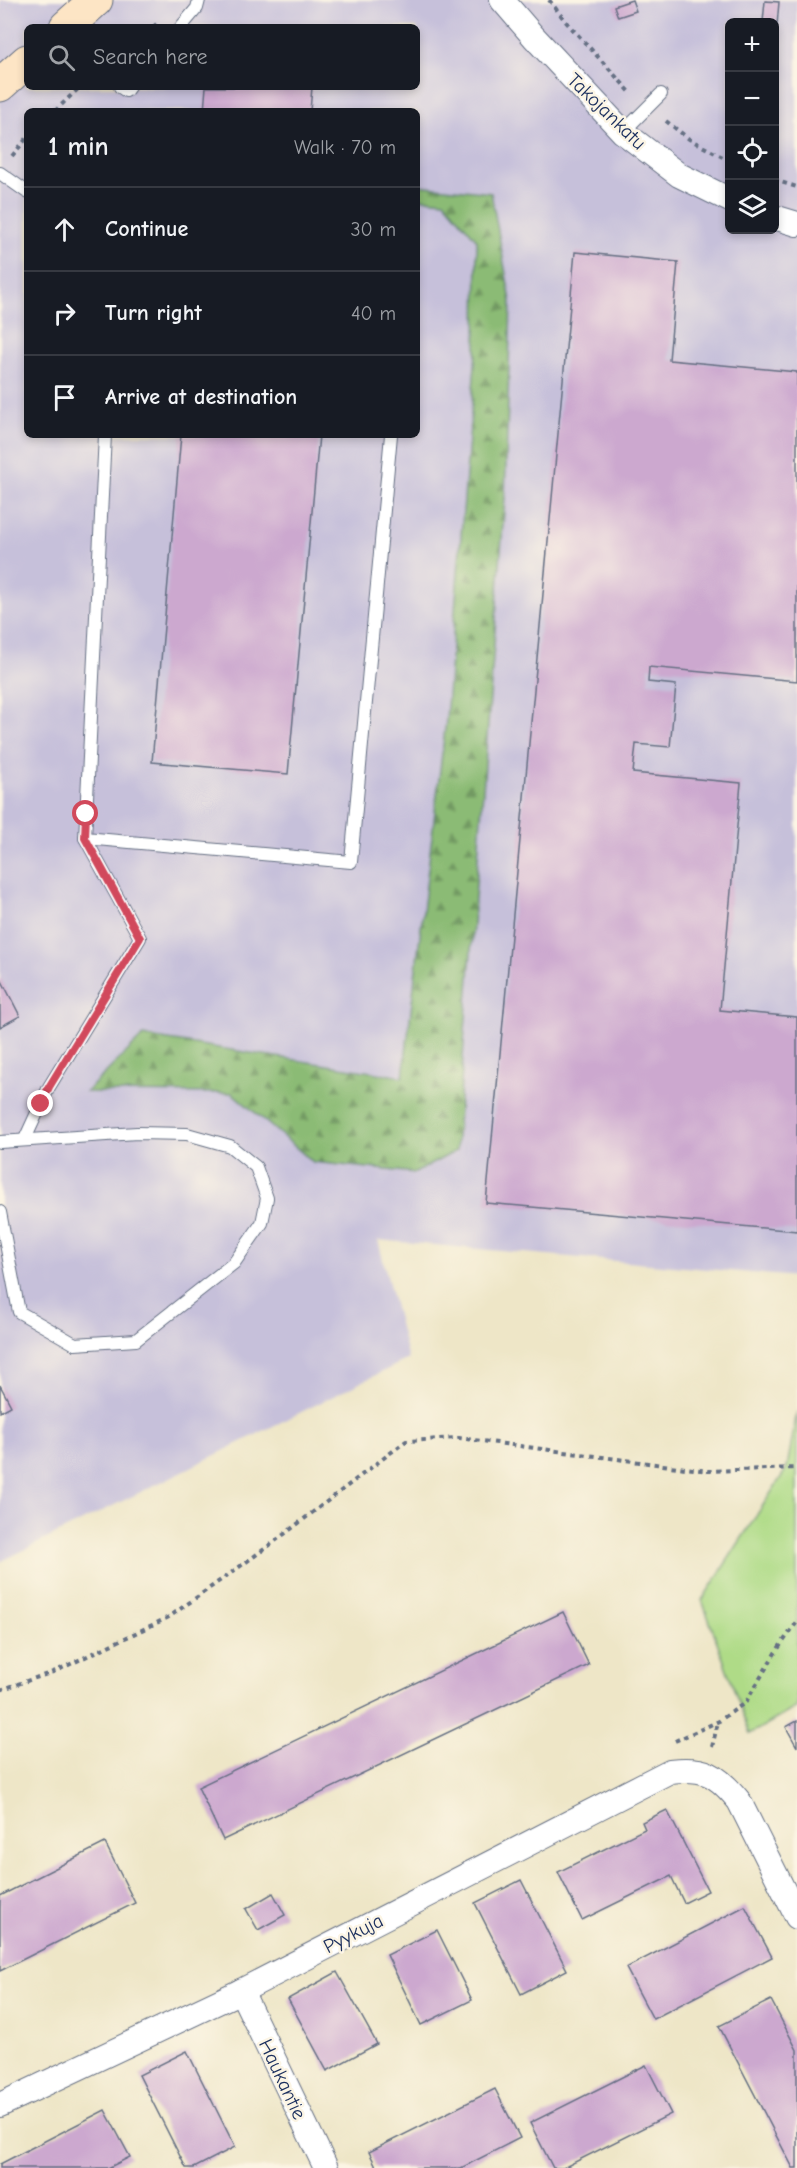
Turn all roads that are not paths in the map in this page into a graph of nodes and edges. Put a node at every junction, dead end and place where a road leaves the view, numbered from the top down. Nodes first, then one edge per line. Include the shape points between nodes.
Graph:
1 (96, 0) edge
2 (199, 0) edge
3 (502, 0) edge
4 (69, 24) edge
5 (184, 24) edge
6 (24, 64) edge
7 (0, 85) edge
8 (660, 94) dead end
9 (623, 132) junction
10 (0, 173) edge
11 (24, 190) edge
12 (725, 198) edge
13 (779, 219) edge
14 (797, 225) edge
15 (105, 438) edge
16 (391, 438) edge
17 (85, 838) junction
18 (25, 1139) junction
19 (0, 1142) edge
20 (0, 1212) edge
21 (797, 1917) edge
22 (241, 1991) junction
23 (0, 2105) edge
24 (326, 2168) edge

1 - 4 street
2 - 5 lane
3 - 9 street, Takojankatu
6 - 7 street
8 - 9 lane
9 - 12 street, Takojankatu via 679,175
10 - 11 lane
13 - 14 street
15 - 17 lane
16 - 17 lane via 351,862
17 - 18 lane via 140,938 49,1087
18 - 19 lane
18 - 20 lane via 187,1134 230,1146 256,1167 267,1198 262,1223 234,1263 136,1340 75,1344 19,1312
21 - 22 street, Pyykuja via 739,1801 726,1785 706,1771 690,1768 670,1771
22 - 23 street, Pyykuja
22 - 24 street, Haukantie

